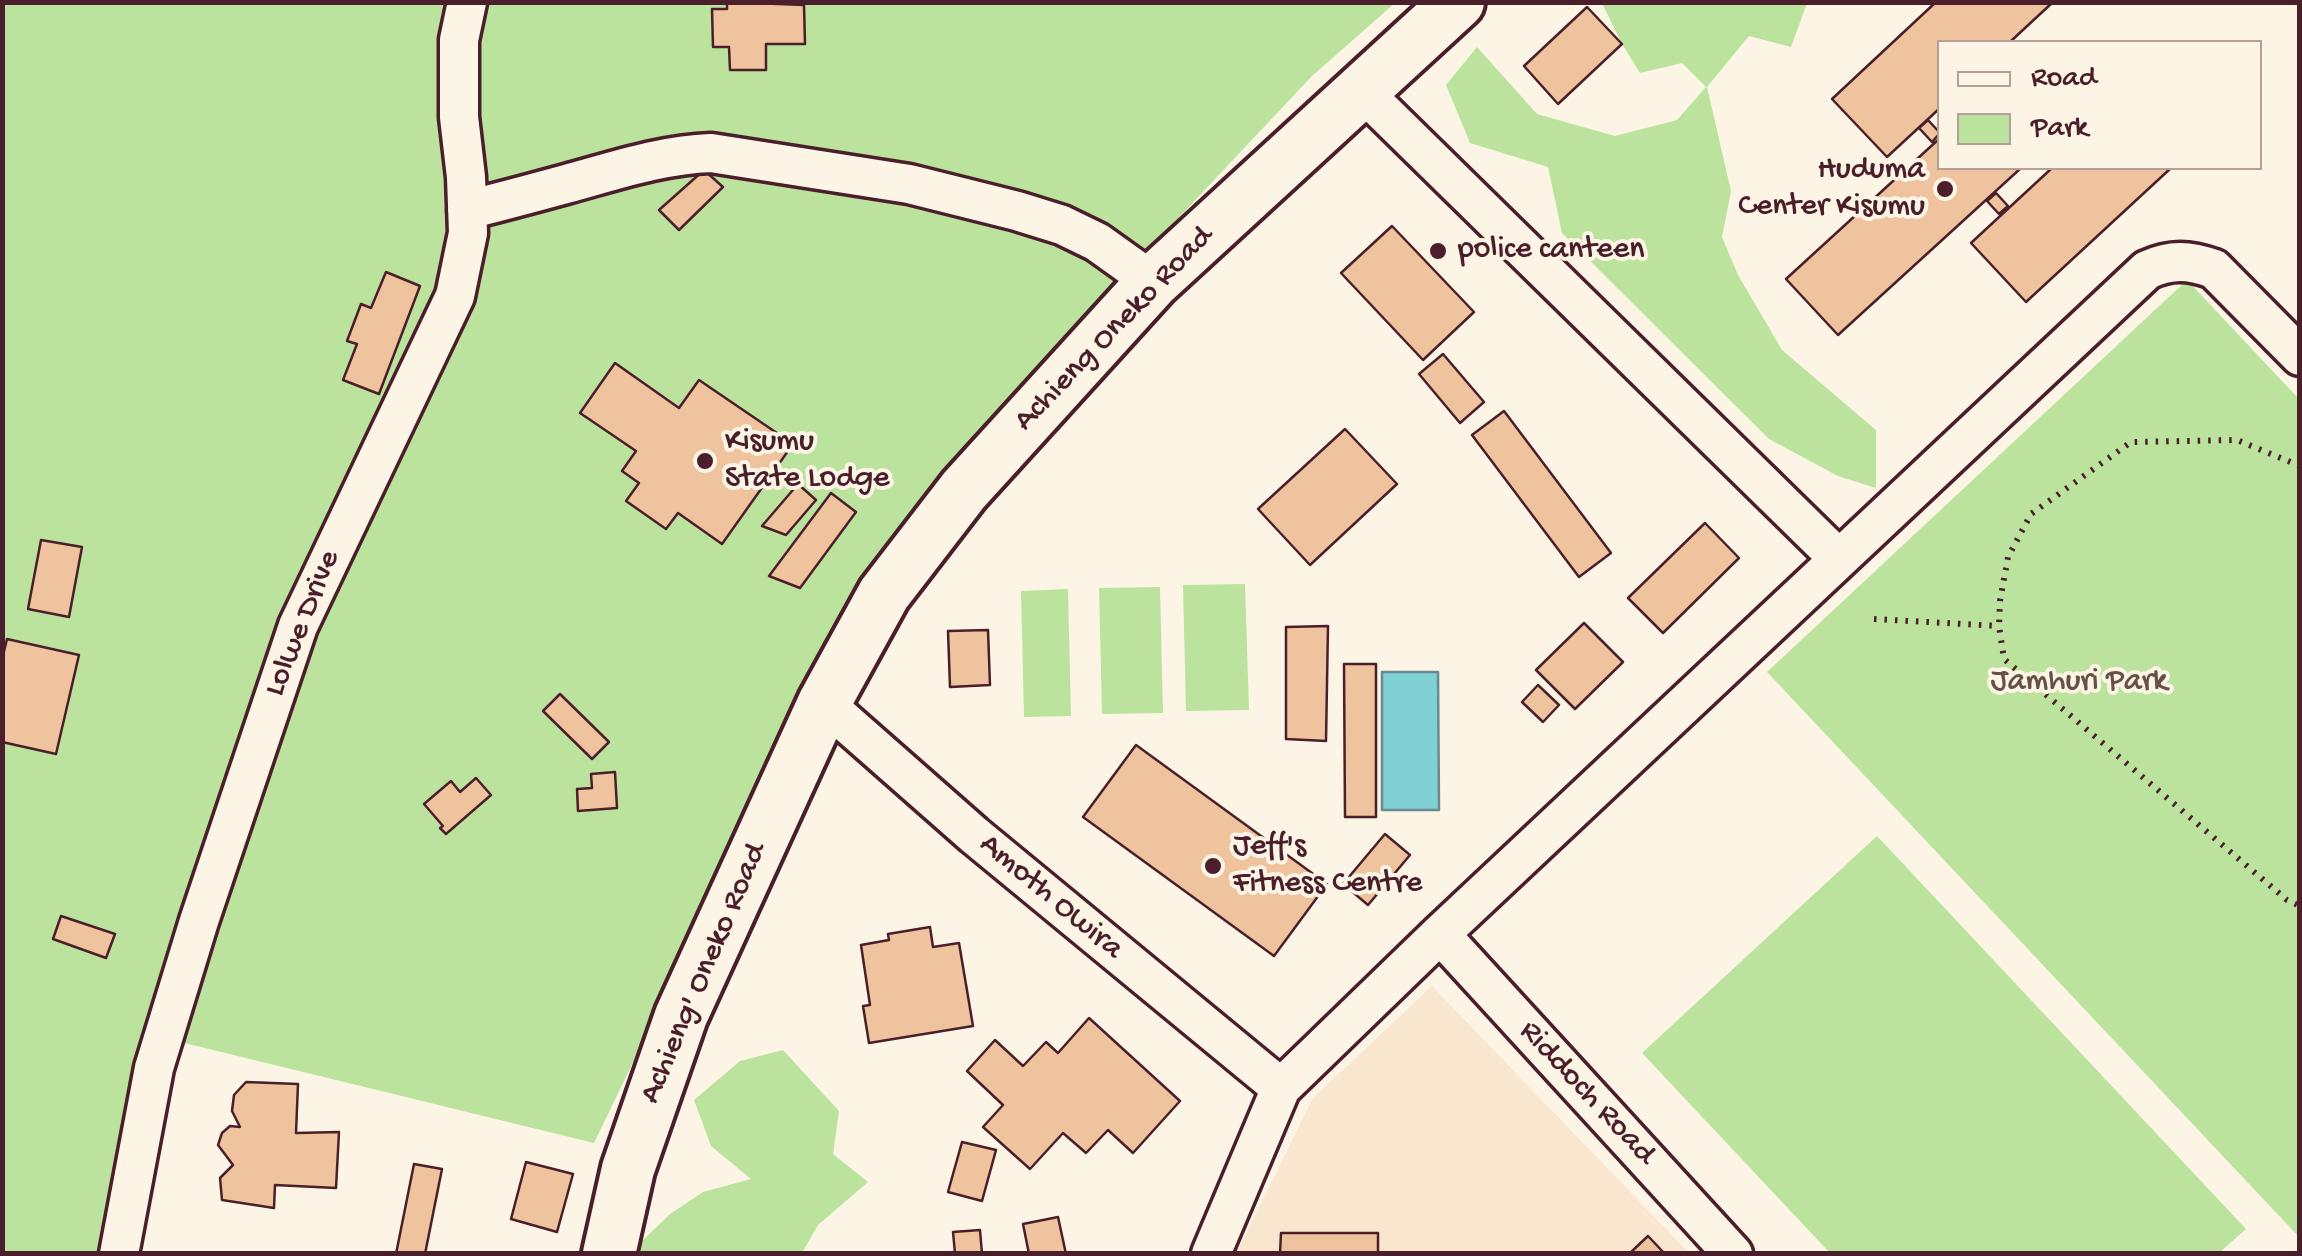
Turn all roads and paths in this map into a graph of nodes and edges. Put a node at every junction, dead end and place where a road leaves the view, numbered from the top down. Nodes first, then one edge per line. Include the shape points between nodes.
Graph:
1 (467, 2) edge
2 (1458, 2) edge
3 (1362, 90) junction
4 (467, 210) junction
5 (1153, 282) junction
6 (2300, 356) edge
7 (2300, 466) edge
8 (1839, 559) junction
9 (1874, 619) dead end
10 (1999, 626) junction
11 (824, 703) junction
12 (2300, 906) edge
13 (1440, 934) junction
14 (1280, 1088) junction
15 (119, 1254) edge
16 (609, 1254) edge
17 (1211, 1254) edge
18 (1733, 1254) edge

1 - 4 street, Lolwe Drive via 459,40
2 - 3 main road, Achieng Oneko Road
3 - 5 main road, Achieng Oneko Road
3 - 8 street
4 - 5 street via 625,166 711,153 910,184 1017,211 1097,242
4 - 15 street, Lolwe Drive via 456,296 298,626 210,888 154,1068
5 - 11 main road, Achieng Oneko Road via 964,490 884,594
6 - 8 street via 2214,269 2162,263
7 - 10 path via 2237,440 2131,442 2030,514 2008,557
8 - 13 street
9 - 10 path
10 - 12 path via 2004,659
11 - 14 street, Amoth Owira
11 - 16 main road, Achieng' Oneko Road via 681,1016 628,1170
13 - 14 street
13 - 18 street, Riddoch Road
14 - 17 street

